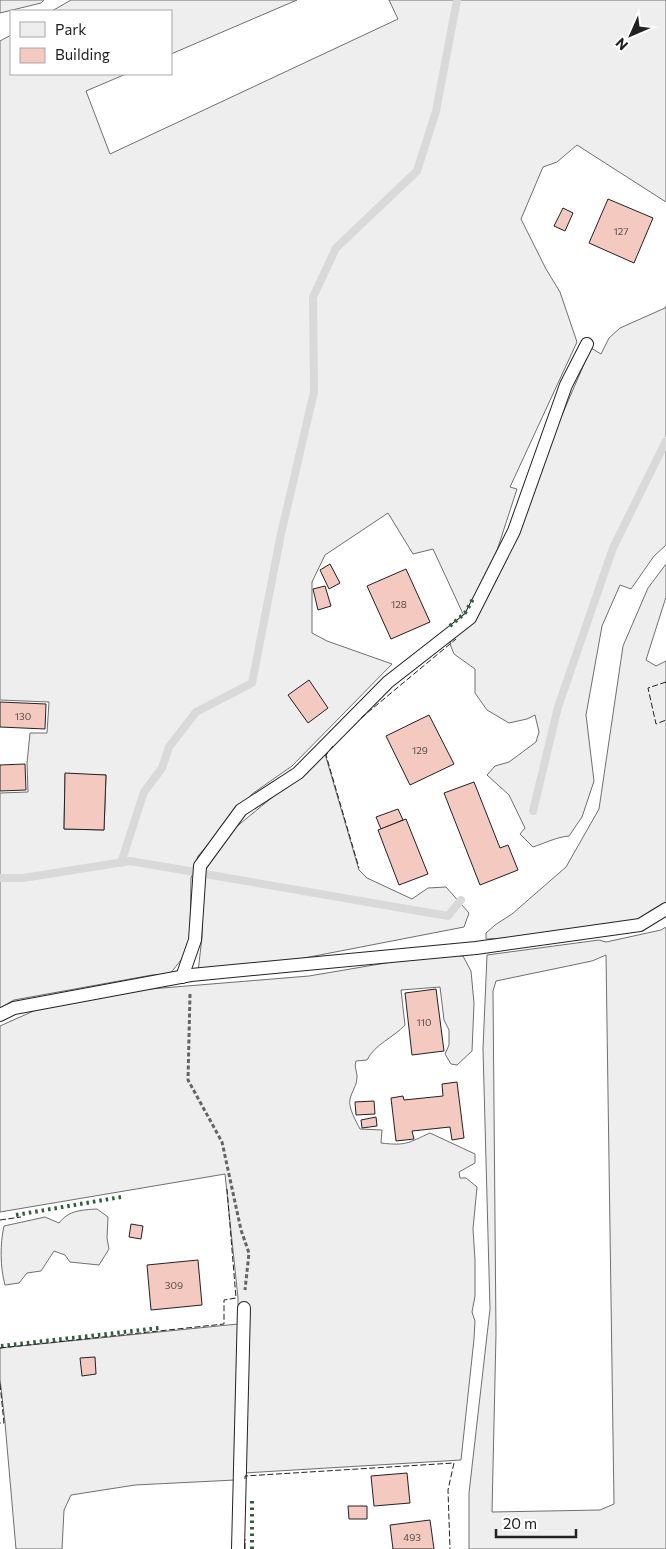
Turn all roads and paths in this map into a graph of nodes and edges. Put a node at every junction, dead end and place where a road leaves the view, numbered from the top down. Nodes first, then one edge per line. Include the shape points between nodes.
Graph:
1 (587, 344) dead end
2 (666, 909) edge
3 (187, 976) junction
4 (0, 1016) edge
5 (244, 1308) joint
6 (238, 1549) edge

1 - 3 lane via 566,384 514,531 470,618 388,682 298,773 241,810 200,866 195,940
2 - 3 lane via 640,926 476,948
3 - 4 lane via 14,1008
3 - 5 path via 188,1080 222,1142 249,1253
5 - 6 lane

